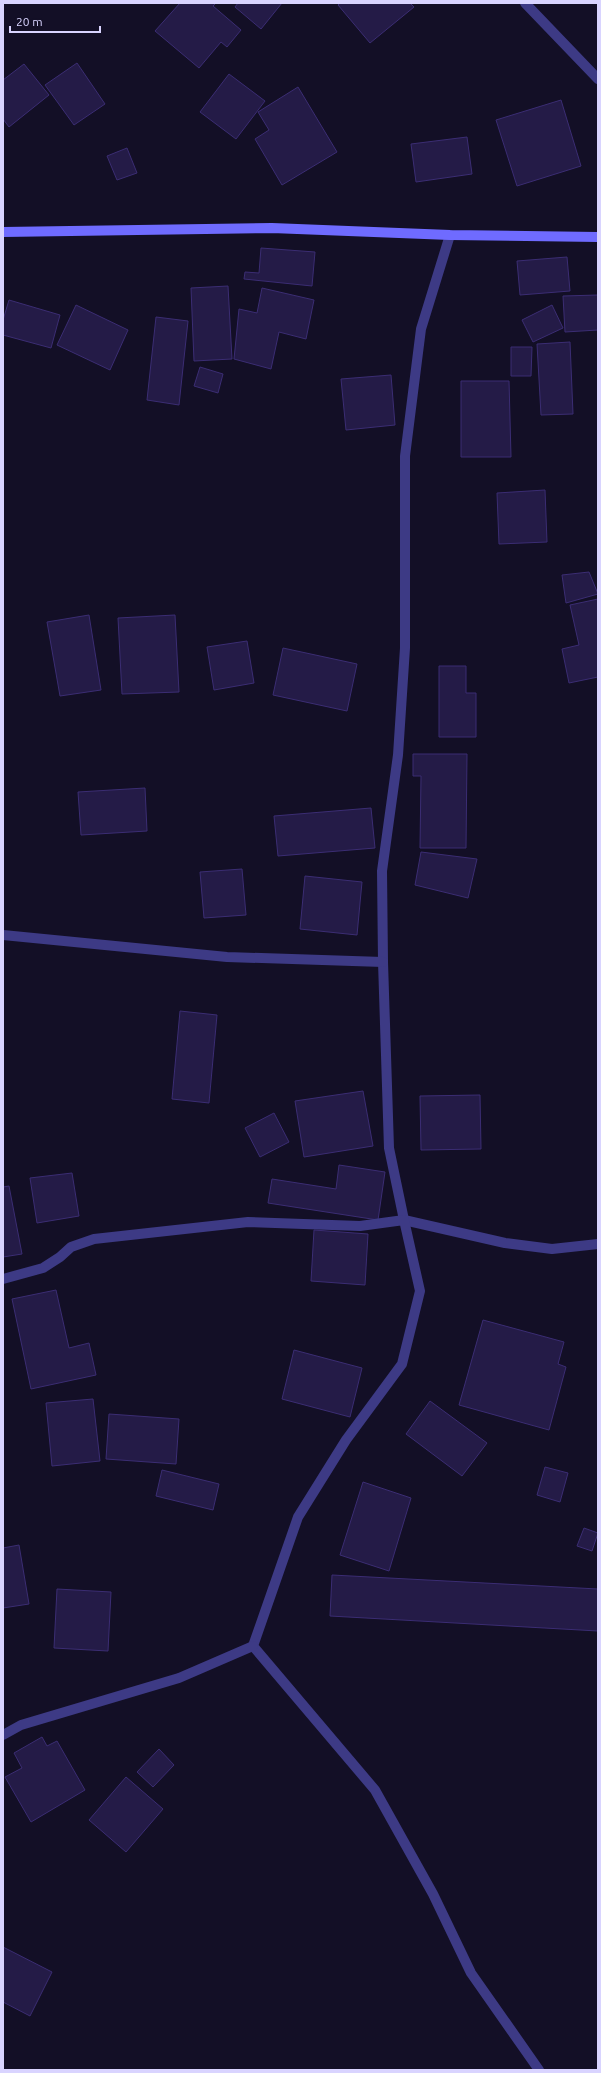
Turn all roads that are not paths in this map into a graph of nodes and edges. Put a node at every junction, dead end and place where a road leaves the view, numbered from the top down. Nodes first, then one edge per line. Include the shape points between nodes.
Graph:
1 (525, 3) edge
2 (598, 79) edge
3 (3, 232) edge
4 (450, 235) junction
5 (598, 236) edge
6 (3, 935) edge
7 (383, 962) junction
8 (404, 1220) junction
9 (598, 1244) edge
10 (3, 1279) edge
11 (253, 1646) junction
12 (3, 1735) edge
13 (539, 2070) edge

1 - 2 street
3 - 4 street via 272,228
4 - 5 street
4 - 7 street via 421,329 405,456 405,648 398,755 382,871
6 - 7 street via 227,957
7 - 8 street via 389,1148
8 - 9 street via 505,1243 552,1249
8 - 10 street via 360,1226 248,1222 94,1239 71,1247 43,1268
8 - 11 street via 420,1291 402,1364 346,1440 298,1517
11 - 12 street via 179,1678 21,1725
11 - 13 street via 375,1790 433,1894 471,1972

